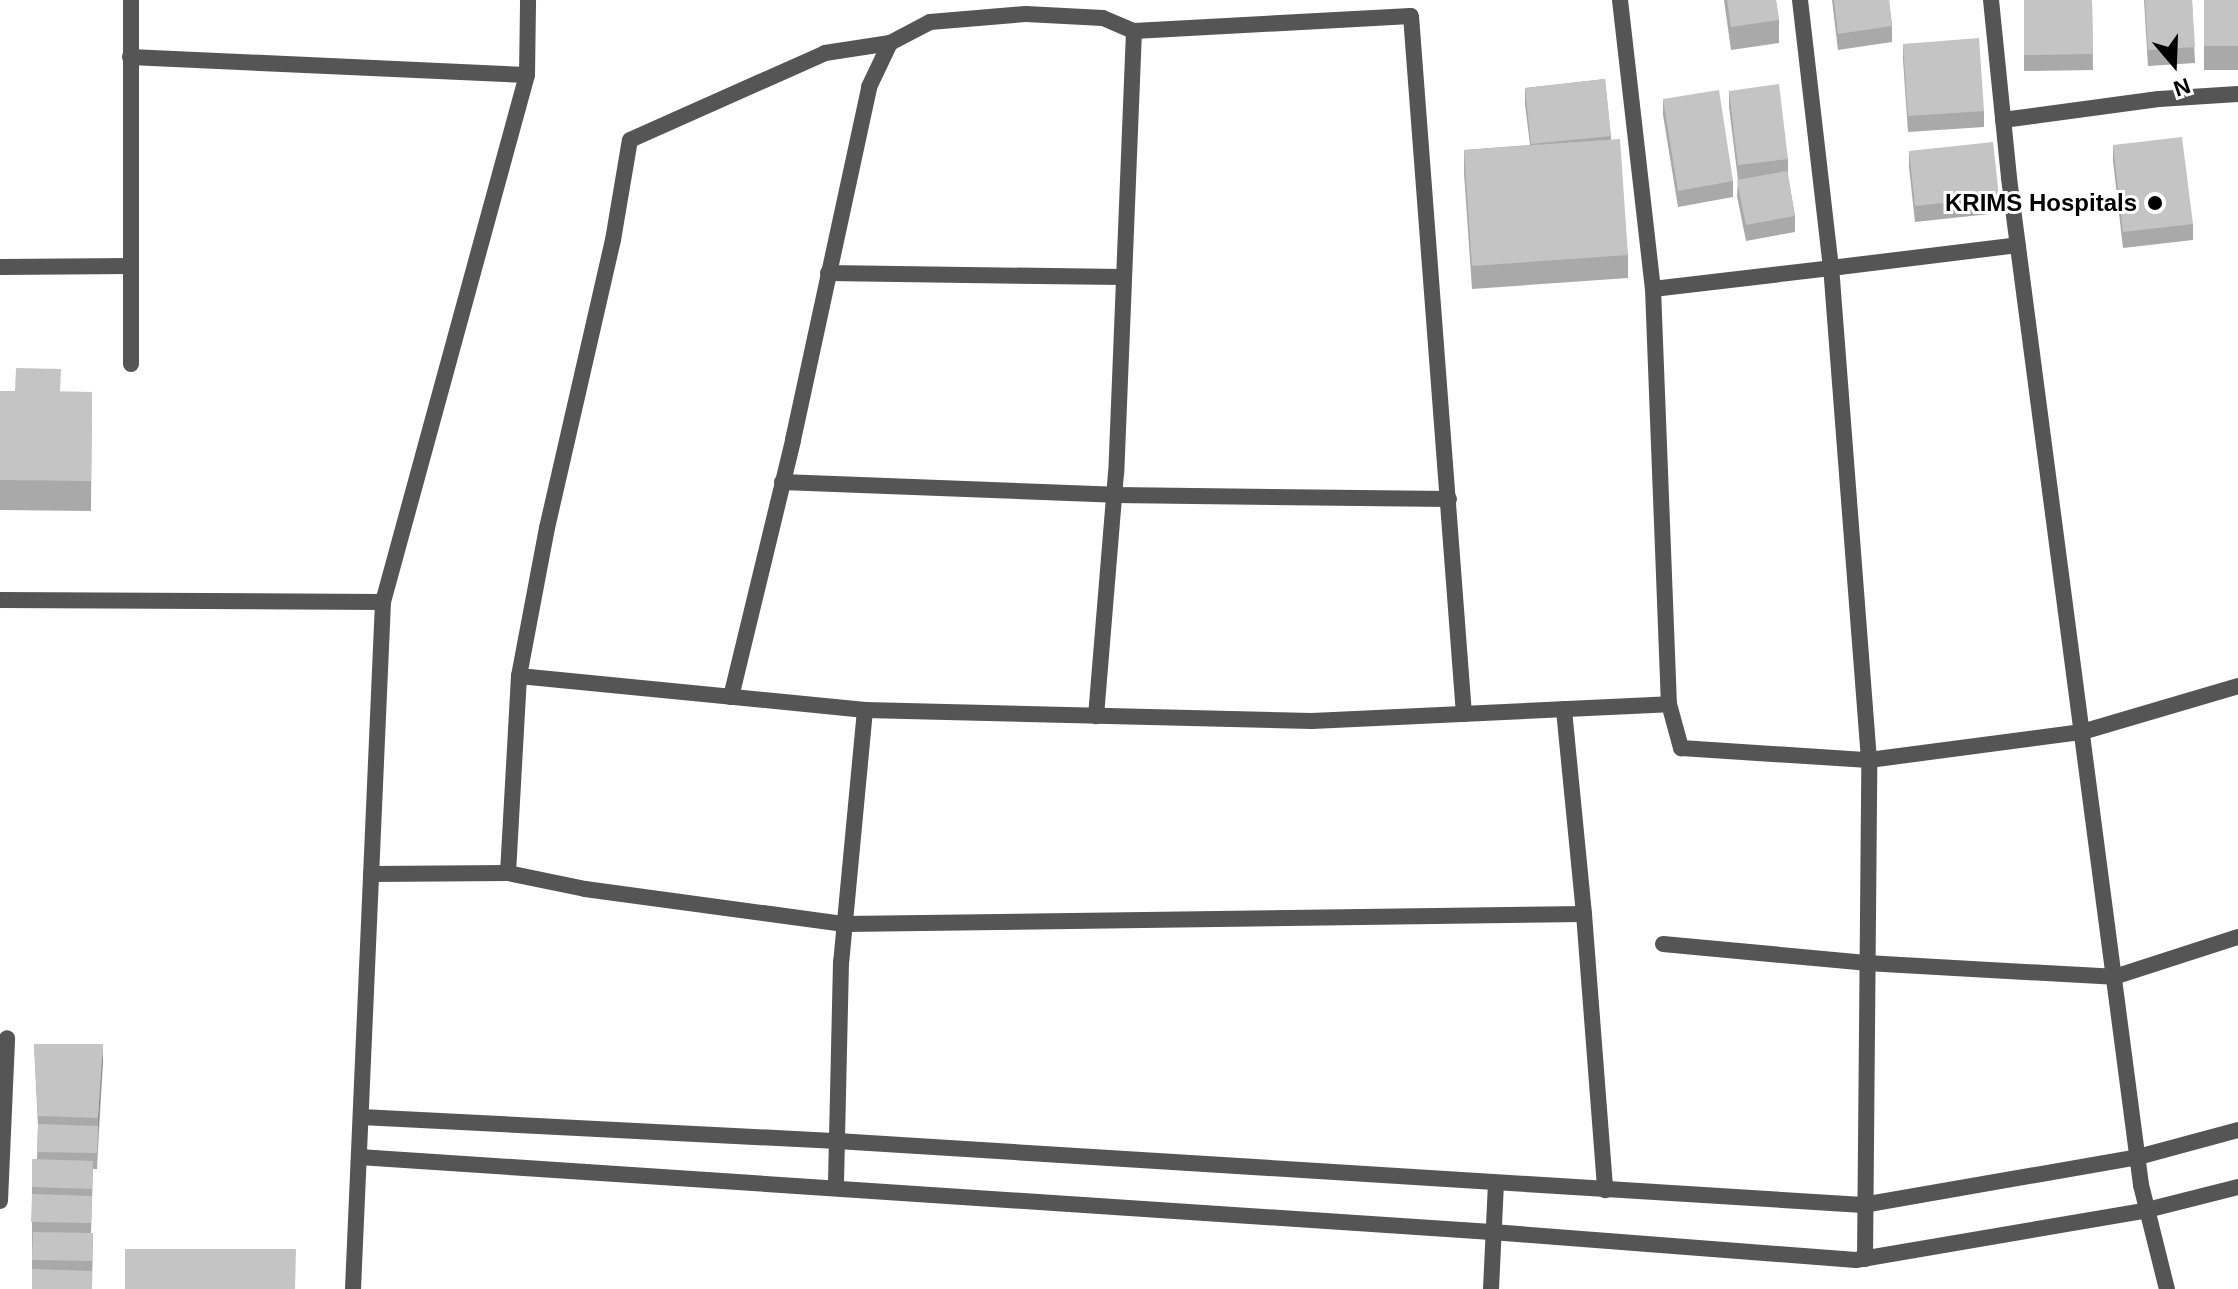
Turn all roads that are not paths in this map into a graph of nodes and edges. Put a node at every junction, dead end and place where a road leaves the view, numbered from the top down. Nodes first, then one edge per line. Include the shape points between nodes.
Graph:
1 (131, 0) edge
2 (528, 0) edge
3 (1620, 0) edge
4 (1800, 0) edge
5 (1991, 0) edge
6 (1411, 8) edge
7 (1134, 31) junction
8 (890, 43) junction
9 (130, 57) junction
10 (527, 75) junction
11 (2238, 94) edge
12 (2003, 120) junction
13 (2018, 245) junction
14 (130, 266) junction
15 (0, 267) edge
16 (1831, 268) junction
17 (828, 273) junction
18 (1123, 277) junction
19 (1653, 289) junction
20 (131, 364) dead end
21 (782, 482) junction
22 (1115, 495) junction
23 (1449, 499) junction
24 (0, 600) edge
25 (383, 602) junction
26 (519, 676) junction
27 (2238, 686) edge
28 (731, 697) junction
29 (1669, 704) junction
30 (1564, 709) junction
31 (865, 710) junction
32 (1464, 714) junction
33 (1096, 716) junction
34 (2082, 732) junction
35 (1869, 760) junction
36 (508, 873) junction
37 (371, 874) junction
38 (1584, 914) junction
39 (845, 924) junction
40 (2238, 937) edge
41 (1663, 944) dead end
42 (1866, 963) junction
43 (2114, 977) junction
44 (7, 1038) dead end
45 (361, 1117) junction
46 (2238, 1130) edge
47 (837, 1141) junction
48 (359, 1157) junction
49 (2138, 1157) junction
50 (1496, 1183) junction
51 (2238, 1187) edge
52 (836, 1188) junction
53 (1605, 1190) junction
54 (0, 1201) edge
55 (1863, 1205) junction
56 (2147, 1210) junction
57 (1492, 1232) junction
58 (1865, 1259) junction
59 (353, 1289) edge
60 (1491, 1289) edge
61 (2167, 1289) edge

1 - 9 street
2 - 10 street
3 - 19 street
4 - 16 street
5 - 12 street
6 - 7 street
6 - 23 street
7 - 8 street via 1103,18 1026,14 930,22
7 - 18 street
8 - 17 street via 869,87
8 - 26 street via 825,53 630,140
9 - 10 street
9 - 14 street
10 - 25 street
11 - 12 street
12 - 13 street
13 - 16 street
13 - 34 street
14 - 15 street
14 - 20 street
16 - 19 street
16 - 35 street
17 - 18 street
17 - 21 street
18 - 22 street
19 - 29 street
21 - 22 street
21 - 28 street
22 - 23 street
22 - 33 street
23 - 32 street
24 - 25 street
25 - 37 street
26 - 28 street
26 - 36 street
27 - 34 street
28 - 31 street
29 - 30 street
29 - 35 street via 1681,748
30 - 32 street
30 - 38 street
31 - 33 street
31 - 39 street
32 - 33 street via 1312,721
34 - 35 street
34 - 43 street
35 - 42 street
36 - 37 street
36 - 39 street via 585,889
37 - 45 street
38 - 39 street
38 - 53 street
39 - 47 street
40 - 43 street
41 - 42 street
42 - 43 street
42 - 55 street
43 - 49 street
44 - 54 street
45 - 47 street
45 - 48 street
46 - 49 street
47 - 50 street
47 - 52 street
48 - 52 street
48 - 59 street
49 - 55 street
49 - 56 street
50 - 53 street
50 - 57 street
51 - 56 street
52 - 57 street
53 - 55 street
55 - 58 street
56 - 58 street
56 - 61 street
57 - 58 street
57 - 60 street

